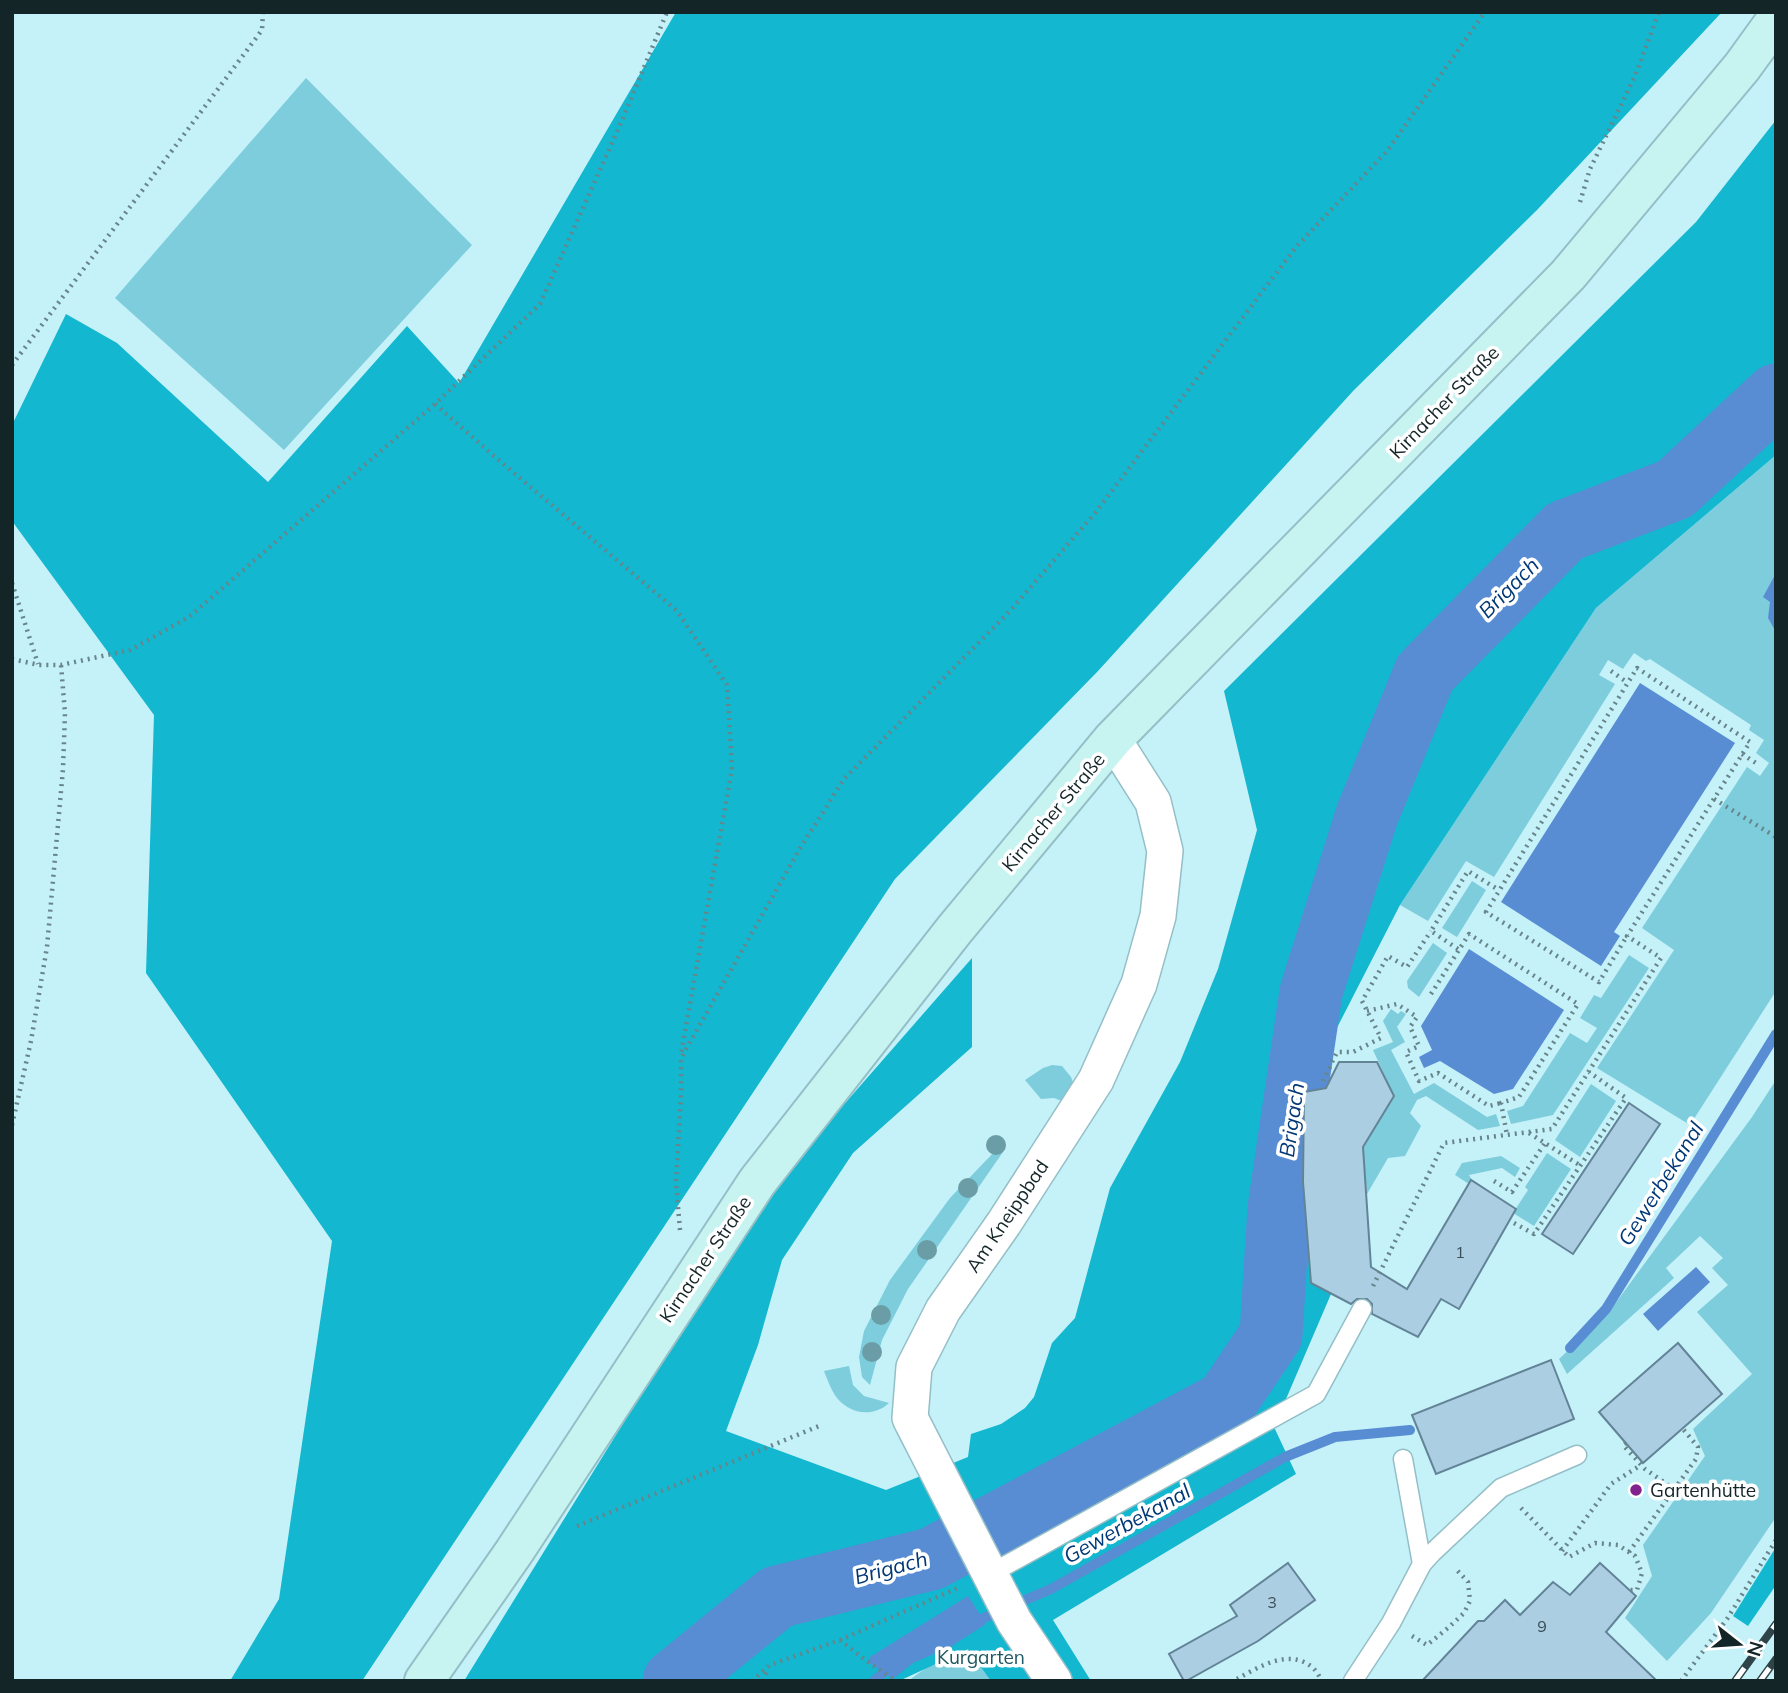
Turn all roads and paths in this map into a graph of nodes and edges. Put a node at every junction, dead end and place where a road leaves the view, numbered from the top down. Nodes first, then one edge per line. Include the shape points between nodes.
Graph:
1 (263, 12) edge
2 (667, 12) edge
3 (1485, 12) edge
4 (1659, 12) edge
5 (1776, 20) edge
6 (1579, 205) dead end
7 (12, 365) edge
8 (435, 404) junction
9 (12, 583) edge
10 (12, 659) edge
11 (39, 665) junction
12 (61, 665) junction
13 (1611, 671) dead end
14 (1628, 683) junction
15 (1113, 739) junction
16 (1742, 754) junction
17 (1759, 765) dead end
18 (1714, 799) junction
19 (1776, 837) edge
20 (1499, 890) junction
21 (1431, 931) junction
22 (1627, 936) junction
23 (1458, 949) junction
24 (1431, 994) dead end
25 (1367, 1011) junction
26 (681, 1058) junction
27 (1588, 1072) junction
28 (1323, 1081) dead end
29 (1501, 1103) junction
30 (12, 1125) edge
31 (1528, 1132) junction
32 (1507, 1135) junction
33 (1545, 1143) junction
34 (1581, 1166) junction
35 (1494, 1181) dead end
36 (1514, 1223) dead end
37 (684, 1290) junction
38 (1362, 1309) joint
39 (819, 1426) dead end
40 (1682, 1429) dead end
41 (1626, 1443) dead end
42 (1577, 1455) dead end
43 (1403, 1460) dead end
44 (1641, 1465) junction
45 (1501, 1488) junction
46 (1674, 1489) junction
47 (565, 1531) dead end
48 (1776, 1540) edge
49 (1562, 1551) junction
50 (1629, 1552) junction
51 (1428, 1558) junction
52 (988, 1571) junction
53 (1630, 1590) dead end
54 (1391, 1623) junction
55 (839, 1640) junction
56 (770, 1665) junction
57 (1237, 1679) dead end
58 (424, 1681) edge
59 (752, 1681) edge
60 (763, 1681) edge
61 (896, 1681) edge
62 (1054, 1681) edge
63 (1322, 1681) edge
64 (1353, 1681) edge
65 (1681, 1681) edge

1 - 7 path via 262,30
2 - 8 path via 540,304
3 - 26 path via 1387,150 1296,247 1096,512 1009,612 844,779
4 - 6 path via 1635,76 1590,169
5 - 15 main road, Kirnacher Straße via 1569,275
8 - 12 path via 189,617 130,650
8 - 26 path via 676,610 727,685 732,769
9 - 11 path
10 - 11 path
11 - 12 path
12 - 30 path via 63,769 47,947
13 - 14 path
14 - 16 path via 1637,668 1750,742
14 - 20 path
15 - 37 main road, Kirnacher Straße via 955,929 782,1149
15 - 52 street, Am Kneippbad via 1153,802 1165,851 1158,916 1139,984 1096,1080 943,1310 914,1367 910,1418
16 - 17 path
16 - 18 path
18 - 19 path
18 - 22 path
20 - 21 path via 1468,871
20 - 22 path via 1486,912 1599,982
21 - 23 path
21 - 25 path via 1407,967 1388,956 1362,1001
22 - 27 path via 1661,958
23 - 24 path
23 - 29 path via 1469,934 1578,1004 1519,1097
25 - 28 path via 1381,1038 1353,1052 1337,1052
25 - 29 path via 1398,1004 1417,1017 1410,1027 1419,1046 1406,1052 1419,1081 1438,1073 1489,1106
26 - 37 path via 676,1183
27 - 31 path via 1552,1129
27 - 34 path via 1626,1098
29 - 32 path
31 - 32 path
31 - 33 path
32 - 38 path via 1444,1143
33 - 34 path
33 - 35 path via 1512,1192
34 - 36 path via 1534,1234
37 - 58 main road, Kirnacher Straße via 514,1552
38 - 52 lane via 1316,1394
39 - 47 path
40 - 46 path via 1698,1447 1696,1459
41 - 44 path via 1623,1445
42 - 45 lane
43 - 51 lane
44 - 46 path
44 - 49 path via 1611,1484
45 - 49 path
45 - 51 lane
46 - 50 path
48 - 65 path via 1727,1619
49 - 50 path via 1569,1557 1595,1543 1618,1545
50 - 53 path via 1642,1573 1637,1590
51 - 54 lane
51 - 54 path via 1457,1569 1468,1582 1470,1601 1464,1613 1427,1645
52 - 55 path
52 - 62 street, Am Kneippbad
54 - 64 lane
55 - 56 path
55 - 61 path
56 - 59 path
56 - 60 path
57 - 63 path via 1269,1662 1295,1658 1313,1667

